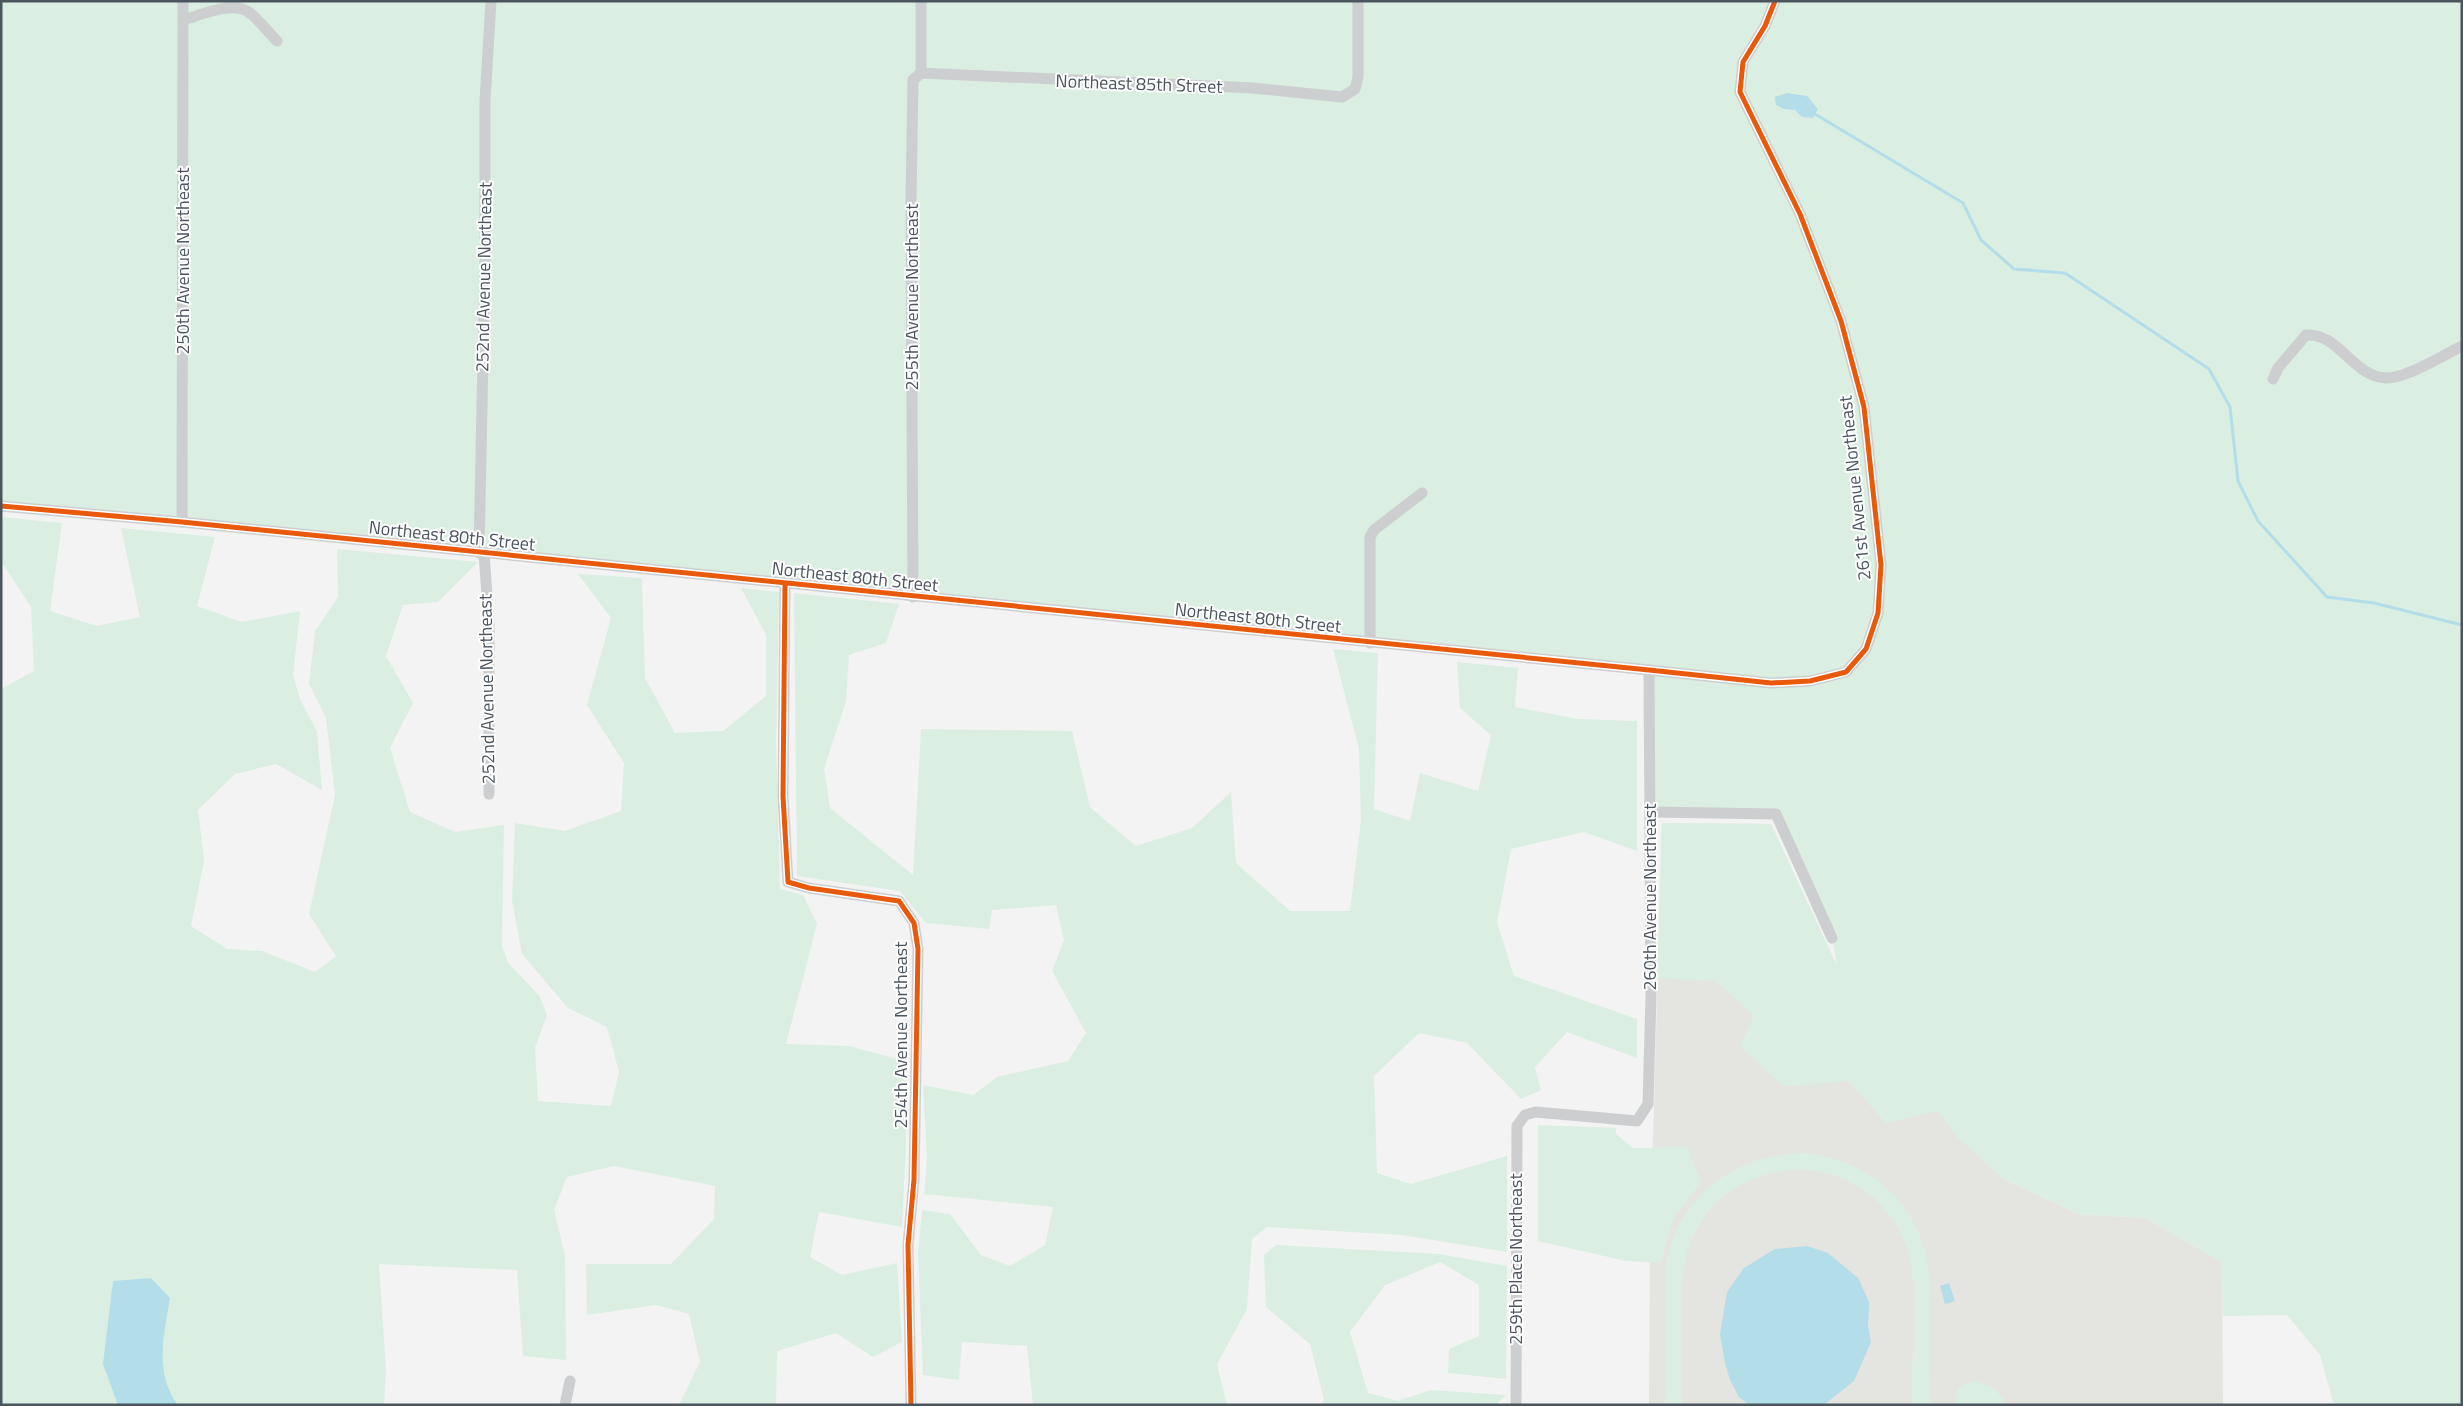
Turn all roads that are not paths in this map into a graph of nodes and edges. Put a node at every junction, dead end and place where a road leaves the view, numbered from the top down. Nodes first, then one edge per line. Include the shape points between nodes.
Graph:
1 (183, 1) edge
2 (491, 1) edge
3 (921, 1) edge
4 (1358, 1) edge
5 (1775, 1) edge
6 (183, 20) junction
7 (277, 41) dead end
8 (921, 73) junction
9 (2462, 346) edge
10 (2273, 380) dead end
11 (1422, 493) dead end
12 (1, 506) edge
13 (182, 522) junction
14 (482, 553) junction
15 (786, 584) junction
16 (912, 597) junction
17 (1370, 643) junction
18 (1649, 670) junction
19 (1735, 681) joint
20 (489, 794) dead end
21 (1650, 812) junction
22 (1832, 938) dead end
23 (1525, 1115) joint
24 (570, 1382) dead end
25 (565, 1405) edge
26 (911, 1405) edge
27 (1516, 1405) edge

1 - 6 street, 250th Avenue Northeast
2 - 14 street, 252nd Avenue Northeast via 485,100
3 - 8 street, 255th Avenue Northeast
4 - 8 street, Northeast 85th Street via 1358,76 1355,89 1342,97 1253,88
5 - 19 street, 261st Avenue Northeast via 1765,26 1743,62 1740,92 1800,214 1841,321 1864,407 1880,575 1878,613 1866,649 1846,672 1810,681
6 - 7 street via 226,7 239,7 249,11
6 - 13 street, 250th Avenue Northeast
8 - 16 street, 255th Avenue Northeast via 913,80 911,171
9 - 10 street via 2399,376 2385,378 2368,375 2317,334 2306,335 2278,368
11 - 17 street via 1374,530 1370,538
12 - 13 street, Northeast 80th Street
13 - 14 street, Northeast 80th Street
14 - 15 street, Northeast 80th Street
14 - 20 street, 252nd Avenue Northeast via 488,625
15 - 16 street, Northeast 80th Street
15 - 26 street, 254th Avenue Northeast via 783,796 788,882 899,901 914,923 918,948 914,1180 908,1244
16 - 17 street, Northeast 80th Street
17 - 18 street, Northeast 80th Street
18 - 19 street, Northeast 80th Street
18 - 21 street, 260th Avenue Northeast
21 - 22 street via 1776,814
21 - 23 street, 260th Avenue Northeast via 1648,1104 1637,1121 1536,1112
23 - 27 street, 259th Place Northeast via 1517,1126
24 - 25 street

